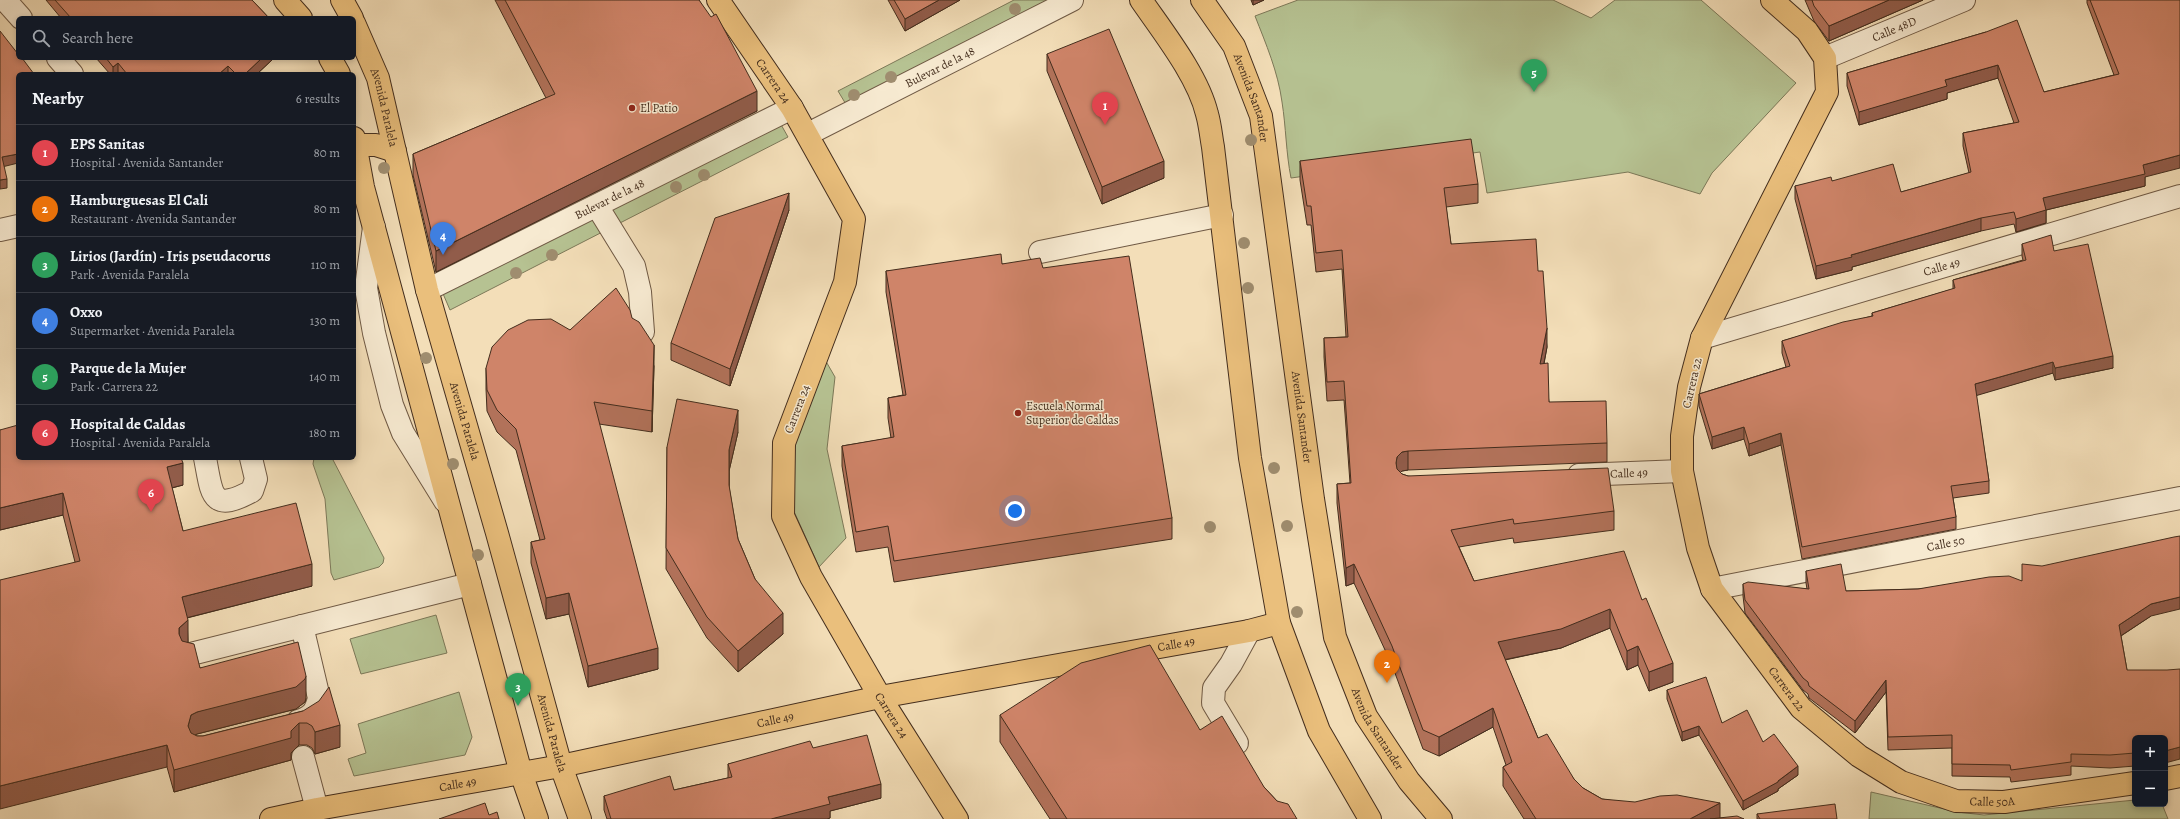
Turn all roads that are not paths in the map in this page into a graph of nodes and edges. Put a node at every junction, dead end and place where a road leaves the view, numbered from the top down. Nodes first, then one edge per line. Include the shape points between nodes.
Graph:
1 (5, 0) edge
2 (285, 0) edge
3 (342, 0) edge
4 (718, 0) edge
5 (1072, 0) edge
6 (1141, 0) edge
7 (1202, 0) edge
8 (1772, 0) edge
9 (1964, 0) edge
10 (19, 16) edge
11 (299, 16) edge
12 (351, 16) edge
13 (356, 27) edge
14 (1825, 58) junction
15 (60, 60) edge
16 (331, 60) edge
17 (70, 72) edge
18 (338, 72) edge
19 (792, 108) junction
20 (808, 134) junction
21 (356, 143) edge
22 (395, 151) junction
23 (356, 153) edge
24 (359, 182) edge
25 (2180, 196) edge
26 (597, 206) junction
27 (1222, 215) junction
28 (16, 226) edge
29 (374, 226) junction
30 (0, 230) edge
31 (1040, 252) dead end
32 (427, 290) junction
33 (643, 332) edge
34 (1702, 338) junction
35 (205, 460) edge
36 (251, 460) edge
37 (1682, 471) junction
38 (1556, 476) edge
39 (2180, 498) edge
40 (450, 510) junction
41 (470, 584) junction
42 (1712, 590) junction
43 (1279, 623) junction
44 (302, 626) junction
45 (1249, 631) junction
46 (191, 654) edge
47 (880, 697) junction
48 (277, 727) edge
49 (1859, 756) joint
50 (303, 757) dead end
51 (1248, 761) edge
52 (561, 766) junction
53 (521, 773) junction
54 (2180, 776) edge
55 (2168, 778) edge
56 (2132, 783) edge
57 (316, 809) junction
58 (271, 819) edge
59 (537, 819) edge
60 (580, 819) edge
61 (957, 819) edge
62 (1370, 819) edge
63 (1442, 819) edge

1 - 10 street
2 - 11 main road
3 - 12 main road
4 - 19 main road, Carrera 24
5 - 20 street, Bulevar de la 48
6 - 27 main road via 1193,80 1207,113
7 - 63 main road, Avenida Santander via 1234,46 1261,116 1313,499 1335,637 1366,716 1409,781
8 - 14 main road via 1807,31
9 - 14 street, Calle 48D
13 - 22 main road, Avenida Paralela via 378,78
14 - 34 main road, Carrera 22 via 1827,92
15 - 17 street
16 - 18 main road
19 - 20 main road, Carrera 24
19 - 26 street, Bulevar de la 48
20 - 47 main road, Carrera 24 via 854,218 845,282 784,443 783,516 811,577
21 - 22 main road via 376,145
22 - 32 main road, Avenida Paralela
23 - 24 main road
24 - 29 main road
25 - 34 street, Calle 49
26 - 32 street, Bulevar de la 48
26 - 33 street via 634,266 640,292
27 - 31 street
27 - 43 main road via 1250,458
28 - 30 street
29 - 40 main road
29 - 40 street via 366,288 392,405 403,433
32 - 52 main road, Avenida Paralela
34 - 37 main road, Carrera 22 via 1689,387 1682,436
35 - 36 street via 211,490 217,500 223,502 252,491 256,479
37 - 38 street, Calle 49
37 - 42 main road, Carrera 22 via 1698,548
39 - 42 street, Calle 50
40 - 41 main road
41 - 44 street
41 - 53 main road
42 - 49 main road, Carrera 22 via 1802,708
43 - 45 main road, Calle 49
43 - 62 main road via 1318,731
44 - 46 street
44 - 48 street via 319,698 317,710 300,721
45 - 47 main road, Calle 49
45 - 51 street via 1214,688 1213,703
47 - 52 main road, Calle 49
47 - 61 main road, Carrera 24
49 - 56 main road, Calle 50A via 1901,782 1956,801 2004,802
50 - 57 street
52 - 53 main road, Calle 49
52 - 60 main road, Avenida Paralela
53 - 57 main road, Calle 49
53 - 59 main road
54 - 55 main road
57 - 58 main road, Calle 49

